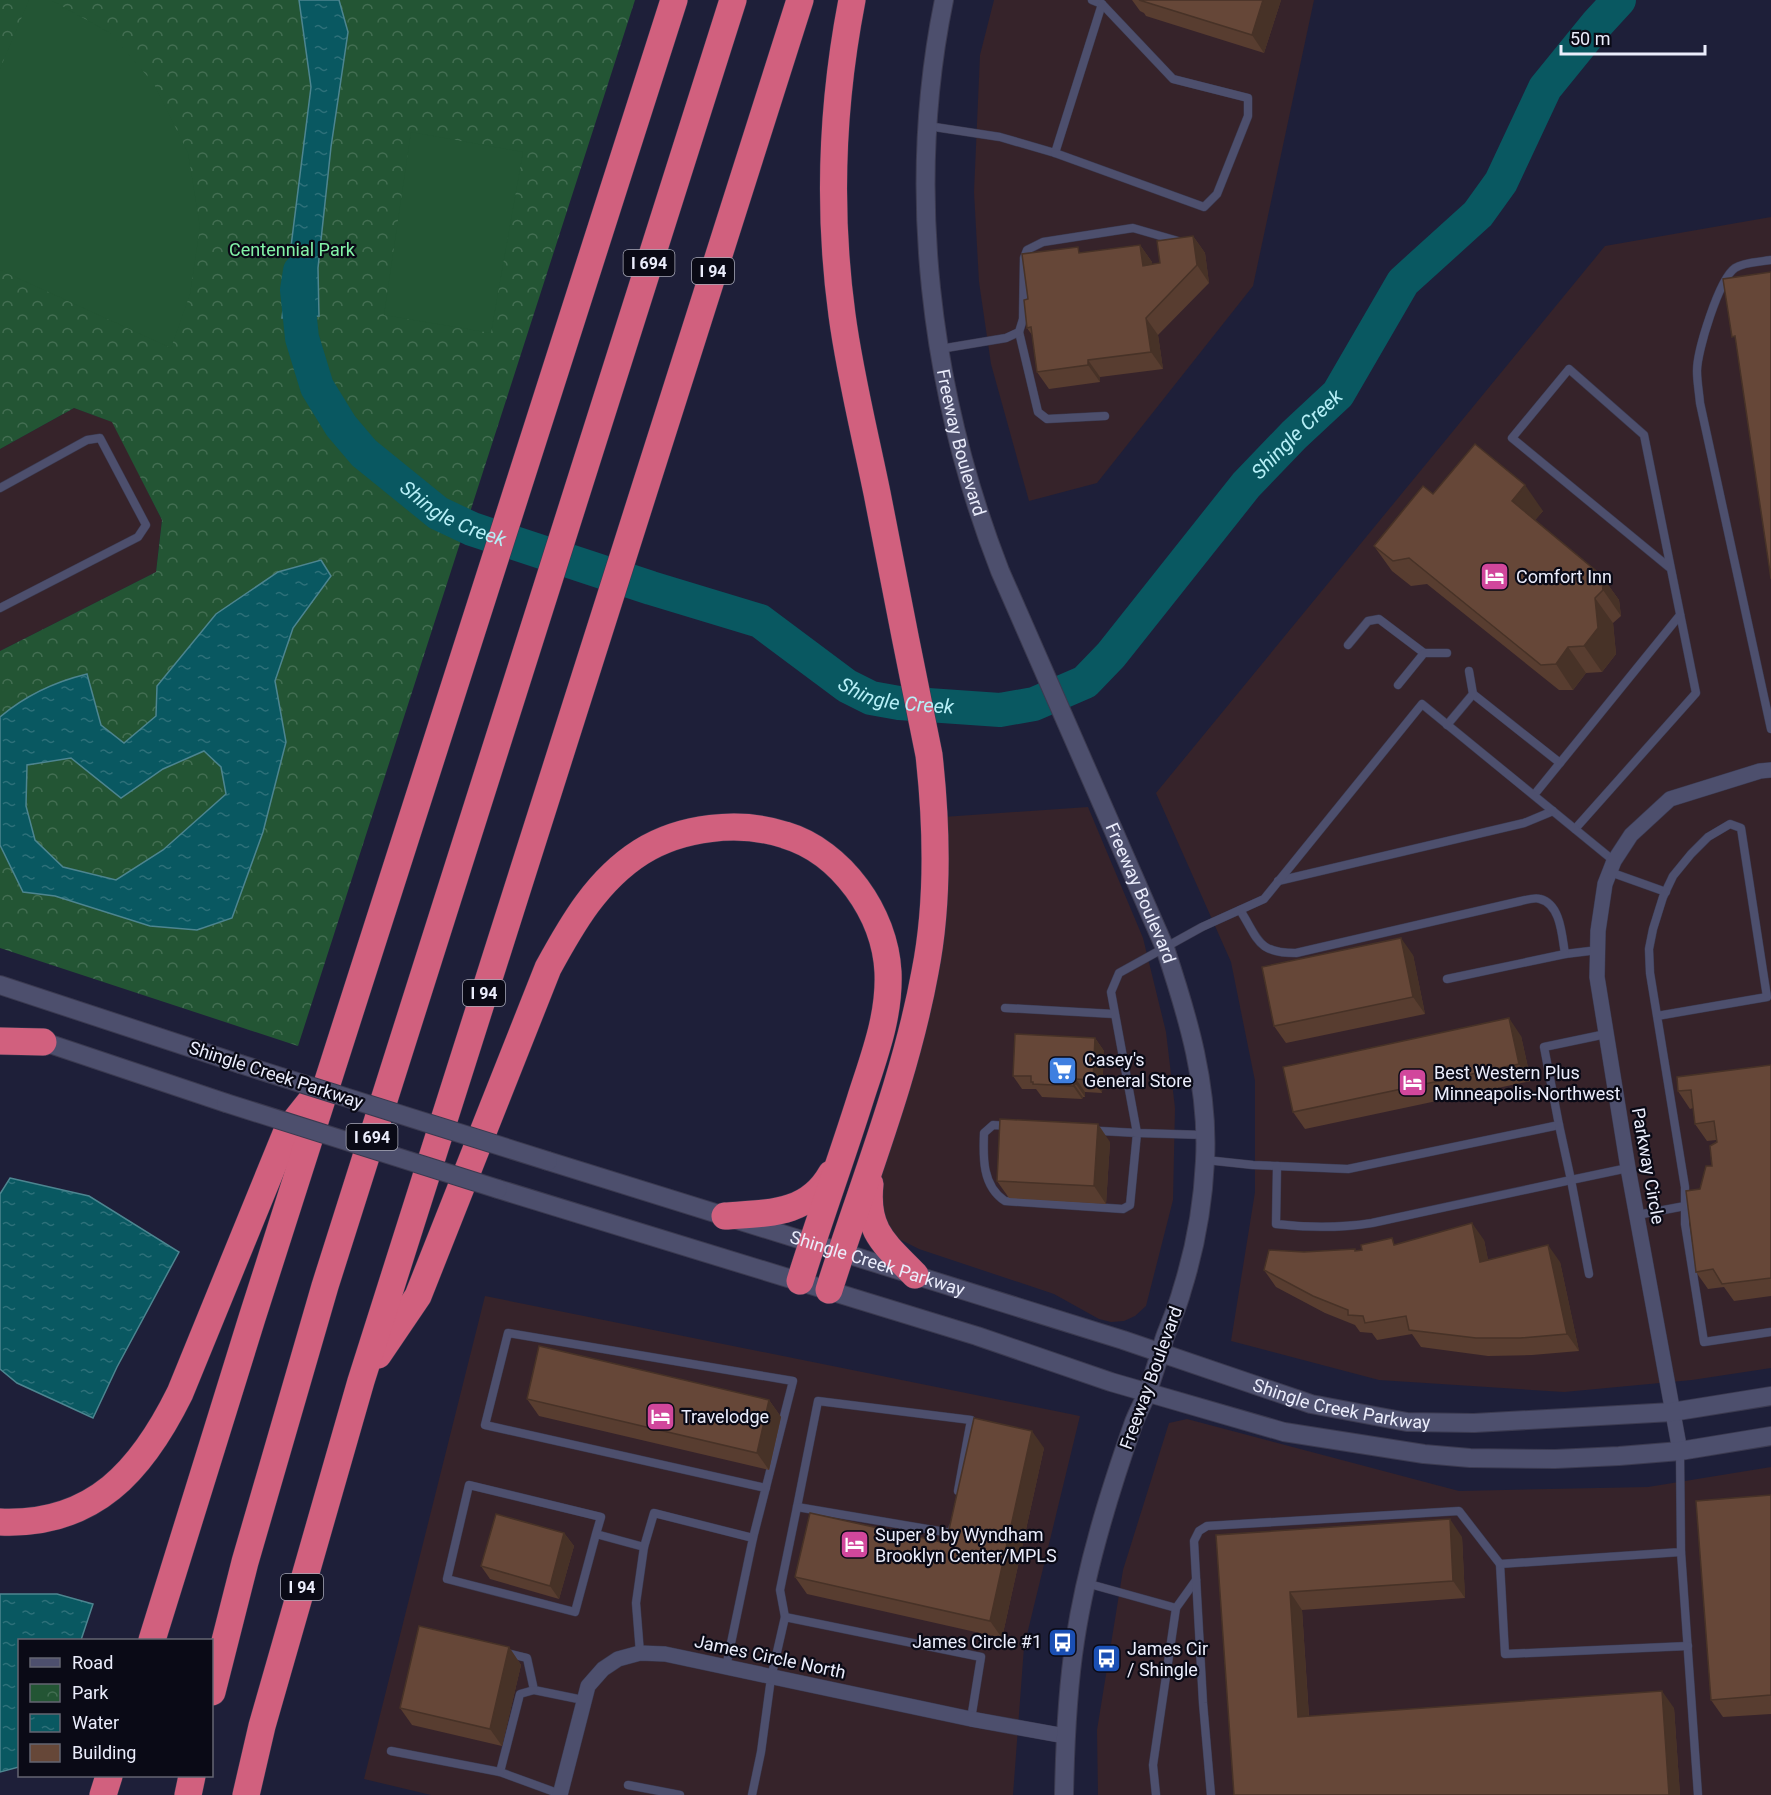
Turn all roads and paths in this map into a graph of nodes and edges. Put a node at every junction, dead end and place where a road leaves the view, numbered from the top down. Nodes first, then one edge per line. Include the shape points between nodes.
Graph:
1 (674, 0) edge
2 (733, 0) edge
3 (800, 0) edge
4 (852, 0) edge
5 (944, 0) edge
6 (1092, 0) edge
7 (1102, 4) junction
8 (928, 126) junction
9 (1055, 153) junction
10 (1189, 244) edge
11 (1771, 260) edge
12 (1020, 332) junction
13 (938, 349) junction
14 (1105, 416) dead end
15 (0, 488) edge
16 (1670, 568) junction
17 (0, 608) edge
18 (1680, 615) junction
19 (1347, 645) dead end
20 (1447, 652) dead end
21 (1424, 654) junction
22 (1469, 671) dead end
23 (1398, 685) dead end
24 (1473, 694) junction
25 (1769, 707) edge
26 (1447, 725) junction
27 (1771, 729) edge
28 (1560, 763) junction
29 (1771, 770) edge
30 (1534, 795) junction
31 (1552, 811) junction
32 (1575, 829) junction
33 (1612, 866) junction
34 (1278, 881) junction
35 (1666, 892) junction
36 (1240, 909) junction
37 (1165, 948) junction
38 (1598, 950) junction
39 (1565, 954) junction
40 (1447, 980) dead end
41 (0, 985) edge
42 (1005, 1008) dead end
43 (1114, 1014) junction
44 (1657, 1016) junction
45 (0, 1028) edge
46 (1606, 1034) junction
47 (0, 1041) edge
48 (43, 1042) junction
49 (329, 1078) junction
50 (1559, 1125) junction
51 (1137, 1133) junction
52 (1205, 1136) junction
53 (843, 1152) junction
54 (1206, 1160) junction
55 (872, 1162) junction
56 (1277, 1166) junction
57 (1628, 1168) junction
58 (1571, 1180) junction
59 (1685, 1206) junction
60 (1637, 1215) junction
61 (725, 1216) junction
62 (812, 1243) junction
63 (841, 1252) junction
64 (1589, 1274) dead end
65 (915, 1275) junction
66 (800, 1281) junction
67 (829, 1290) junction
68 (1771, 1332) edge
69 (1160, 1353) junction
70 (361, 1381) junction
71 (1147, 1392) junction
72 (1771, 1396) edge
73 (1672, 1412) junction
74 (1771, 1436) edge
75 (1680, 1451) junction
76 (766, 1488) junction
77 (957, 1499) edge
78 (797, 1507) junction
79 (953, 1521) edge
80 (0, 1522) edge
81 (596, 1534) junction
82 (753, 1538) junction
83 (644, 1547) junction
84 (1681, 1552) junction
85 (1500, 1564) junction
86 (1196, 1580) junction
87 (1086, 1583) junction
88 (1176, 1608) junction
89 (785, 1617) junction
90 (153, 1639) edge
91 (1688, 1646) junction
92 (504, 1653) edge
93 (640, 1653) junction
94 (726, 1667) junction
95 (771, 1678) junction
96 (213, 1688) edge
97 (534, 1690) junction
98 (583, 1700) junction
99 (971, 1719) junction
100 (1065, 1736) junction
101 (391, 1751) dead end
102 (501, 1772) junction
103 (109, 1777) edge
104 (192, 1777) edge
105 (628, 1785) dead end
106 (103, 1795) edge
107 (188, 1795) edge
108 (246, 1795) edge
109 (560, 1795) edge
110 (680, 1795) edge
111 (752, 1795) edge
112 (1064, 1795) edge
113 (1156, 1795) edge
114 (1211, 1795) edge
115 (1698, 1795) edge

1 - 49 highway
2 - 96 highway, I 694 via 309,1338
3 - 70 highway, I 94
4 - 55 highway via 835,139 838,282 851,372 929,755 936,871 927,962 908,1047
5 - 8 street, Freeway Boulevard
6 - 7 lane
7 - 9 lane
7 - 9 lane via 1173,79 1248,98 1248,116 1216,194 1204,207
8 - 9 lane via 1000,137
8 - 13 street, Freeway Boulevard via 926,244
10 - 12 lane via 1133,228 1043,242 1027,250
11 - 25 lane via 1736,267 1727,276 1718,293 1697,369 1700,403
12 - 13 lane via 1006,338
12 - 14 lane via 1038,412 1047,419
13 - 37 street, Freeway Boulevard via 964,466 983,527
15 - 17 lane via 87,440 100,438 146,525 138,537
16 - 16 lane via 1644,435 1569,369 1512,438
16 - 18 lane
18 - 28 lane
18 - 32 lane via 1696,693
19 - 21 lane via 1368,621 1379,620
20 - 21 lane
21 - 23 lane
22 - 24 lane
24 - 26 lane
24 - 28 lane
25 - 27 lane
26 - 30 lane
26 - 34 lane via 1422,704
28 - 30 lane
29 - 33 street, Parkway Circle via 1670,799 1631,835
30 - 31 lane
31 - 32 lane
31 - 34 lane via 1524,823
32 - 33 lane
33 - 35 lane
33 - 38 street, Parkway Circle via 1605,884
34 - 36 lane via 1263,899
35 - 44 lane via 1649,949
35 - 44 lane via 1673,876 1708,837 1730,824 1741,828 1767,997
36 - 37 lane
36 - 39 lane via 1264,949 1296,953 1539,898 1551,905 1558,918
37 - 43 lane via 1119,973 1111,992
37 - 52 street, Freeway Boulevard via 1199,1065
38 - 39 lane
38 - 46 street, Parkway Circle via 1597,977
39 - 40 lane
41 - 61 street, Shingle Creek Parkway, bridge
42 - 43 lane
43 - 51 lane
44 - 59 lane
45 - 48 street, Shingle Creek Parkway
46 - 50 lane via 1544,1047
46 - 57 street, Parkway Circle
47 - 48 highway
48 - 66 street, Shingle Creek Parkway, bridge via 226,1103
49 - 80 highway via 287,1131 180,1393 139,1460 120,1482 79,1507 39,1520
49 - 90 highway
50 - 56 lane via 1348,1169
50 - 58 lane
51 - 51 lane via 1130,1205 1123,1209 1005,1202 996,1196 983,1166 984,1133 993,1125
51 - 52 lane
52 - 54 street, Freeway Boulevard
53 - 61 highway via 826,1184 807,1201 766,1213
53 - 62 highway
53 - 70 highway via 885,1019 888,992 880,932 863,897 822,855 786,835 726,827 663,841 642,851 611,875 567,934 548,968 418,1296
54 - 56 lane
54 - 69 street, Freeway Boulevard via 1187,1272
55 - 63 highway
55 - 65 highway via 868,1199 872,1223 886,1245
56 - 58 lane via 1276,1224 1309,1228 1372,1223
57 - 58 lane
57 - 60 street, Parkway Circle
58 - 64 lane
59 - 60 lane
59 - 68 lane via 1704,1342
60 - 73 street, Parkway Circle
61 - 62 street, Shingle Creek Parkway
62 - 63 street, Shingle Creek Parkway
62 - 66 highway
63 - 65 street, Shingle Creek Parkway
63 - 67 highway
65 - 69 street, Shingle Creek Parkway
66 - 67 street, Shingle Creek Parkway
67 - 71 street, Shingle Creek Parkway
69 - 71 street, Freeway Boulevard
69 - 73 street, Shingle Creek Parkway via 1311,1404 1407,1422 1474,1423
70 - 108 highway, I 94 via 262,1726
71 - 75 street, Shingle Creek Parkway via 1284,1432 1424,1454 1555,1459
71 - 87 street, Freeway Boulevard
72 - 73 street, Shingle Creek Parkway
73 - 75 street, Parkway Circle
74 - 75 street, Shingle Creek Parkway
75 - 84 lane
76 - 76 lane via 794,1381 508,1333 485,1425
76 - 82 lane
77 - 78 lane via 971,1420 818,1401
78 - 79 lane via 951,1533
78 - 89 lane via 780,1590
81 - 81 lane via 575,1612 447,1580 469,1485 601,1517
81 - 83 lane
82 - 83 lane via 654,1514
82 - 94 lane
83 - 93 lane via 636,1604
84 - 85 lane
84 - 91 lane
85 - 86 lane via 1459,1510 1207,1526 1194,1541
85 - 91 lane via 1505,1654
86 - 88 lane
86 - 114 lane
87 - 88 lane
87 - 100 street, Freeway Boulevard via 1075,1641
88 - 113 lane via 1153,1765
89 - 95 lane
89 - 99 lane via 981,1657
91 - 115 lane
92 - 97 lane via 527,1658
93 - 94 street, James Circle North via 665,1654
93 - 98 street, James Circle North via 618,1659 603,1669 588,1686
94 - 95 street, James Circle North
95 - 99 street, James Circle North
95 - 111 lane
97 - 98 lane
97 - 102 lane via 520,1694
98 - 109 street, James Circle North
99 - 100 street, James Circle North
100 - 112 street, Freeway Boulevard
101 - 102 lane
102 - 109 lane
103 - 106 highway
104 - 107 highway
105 - 110 lane

